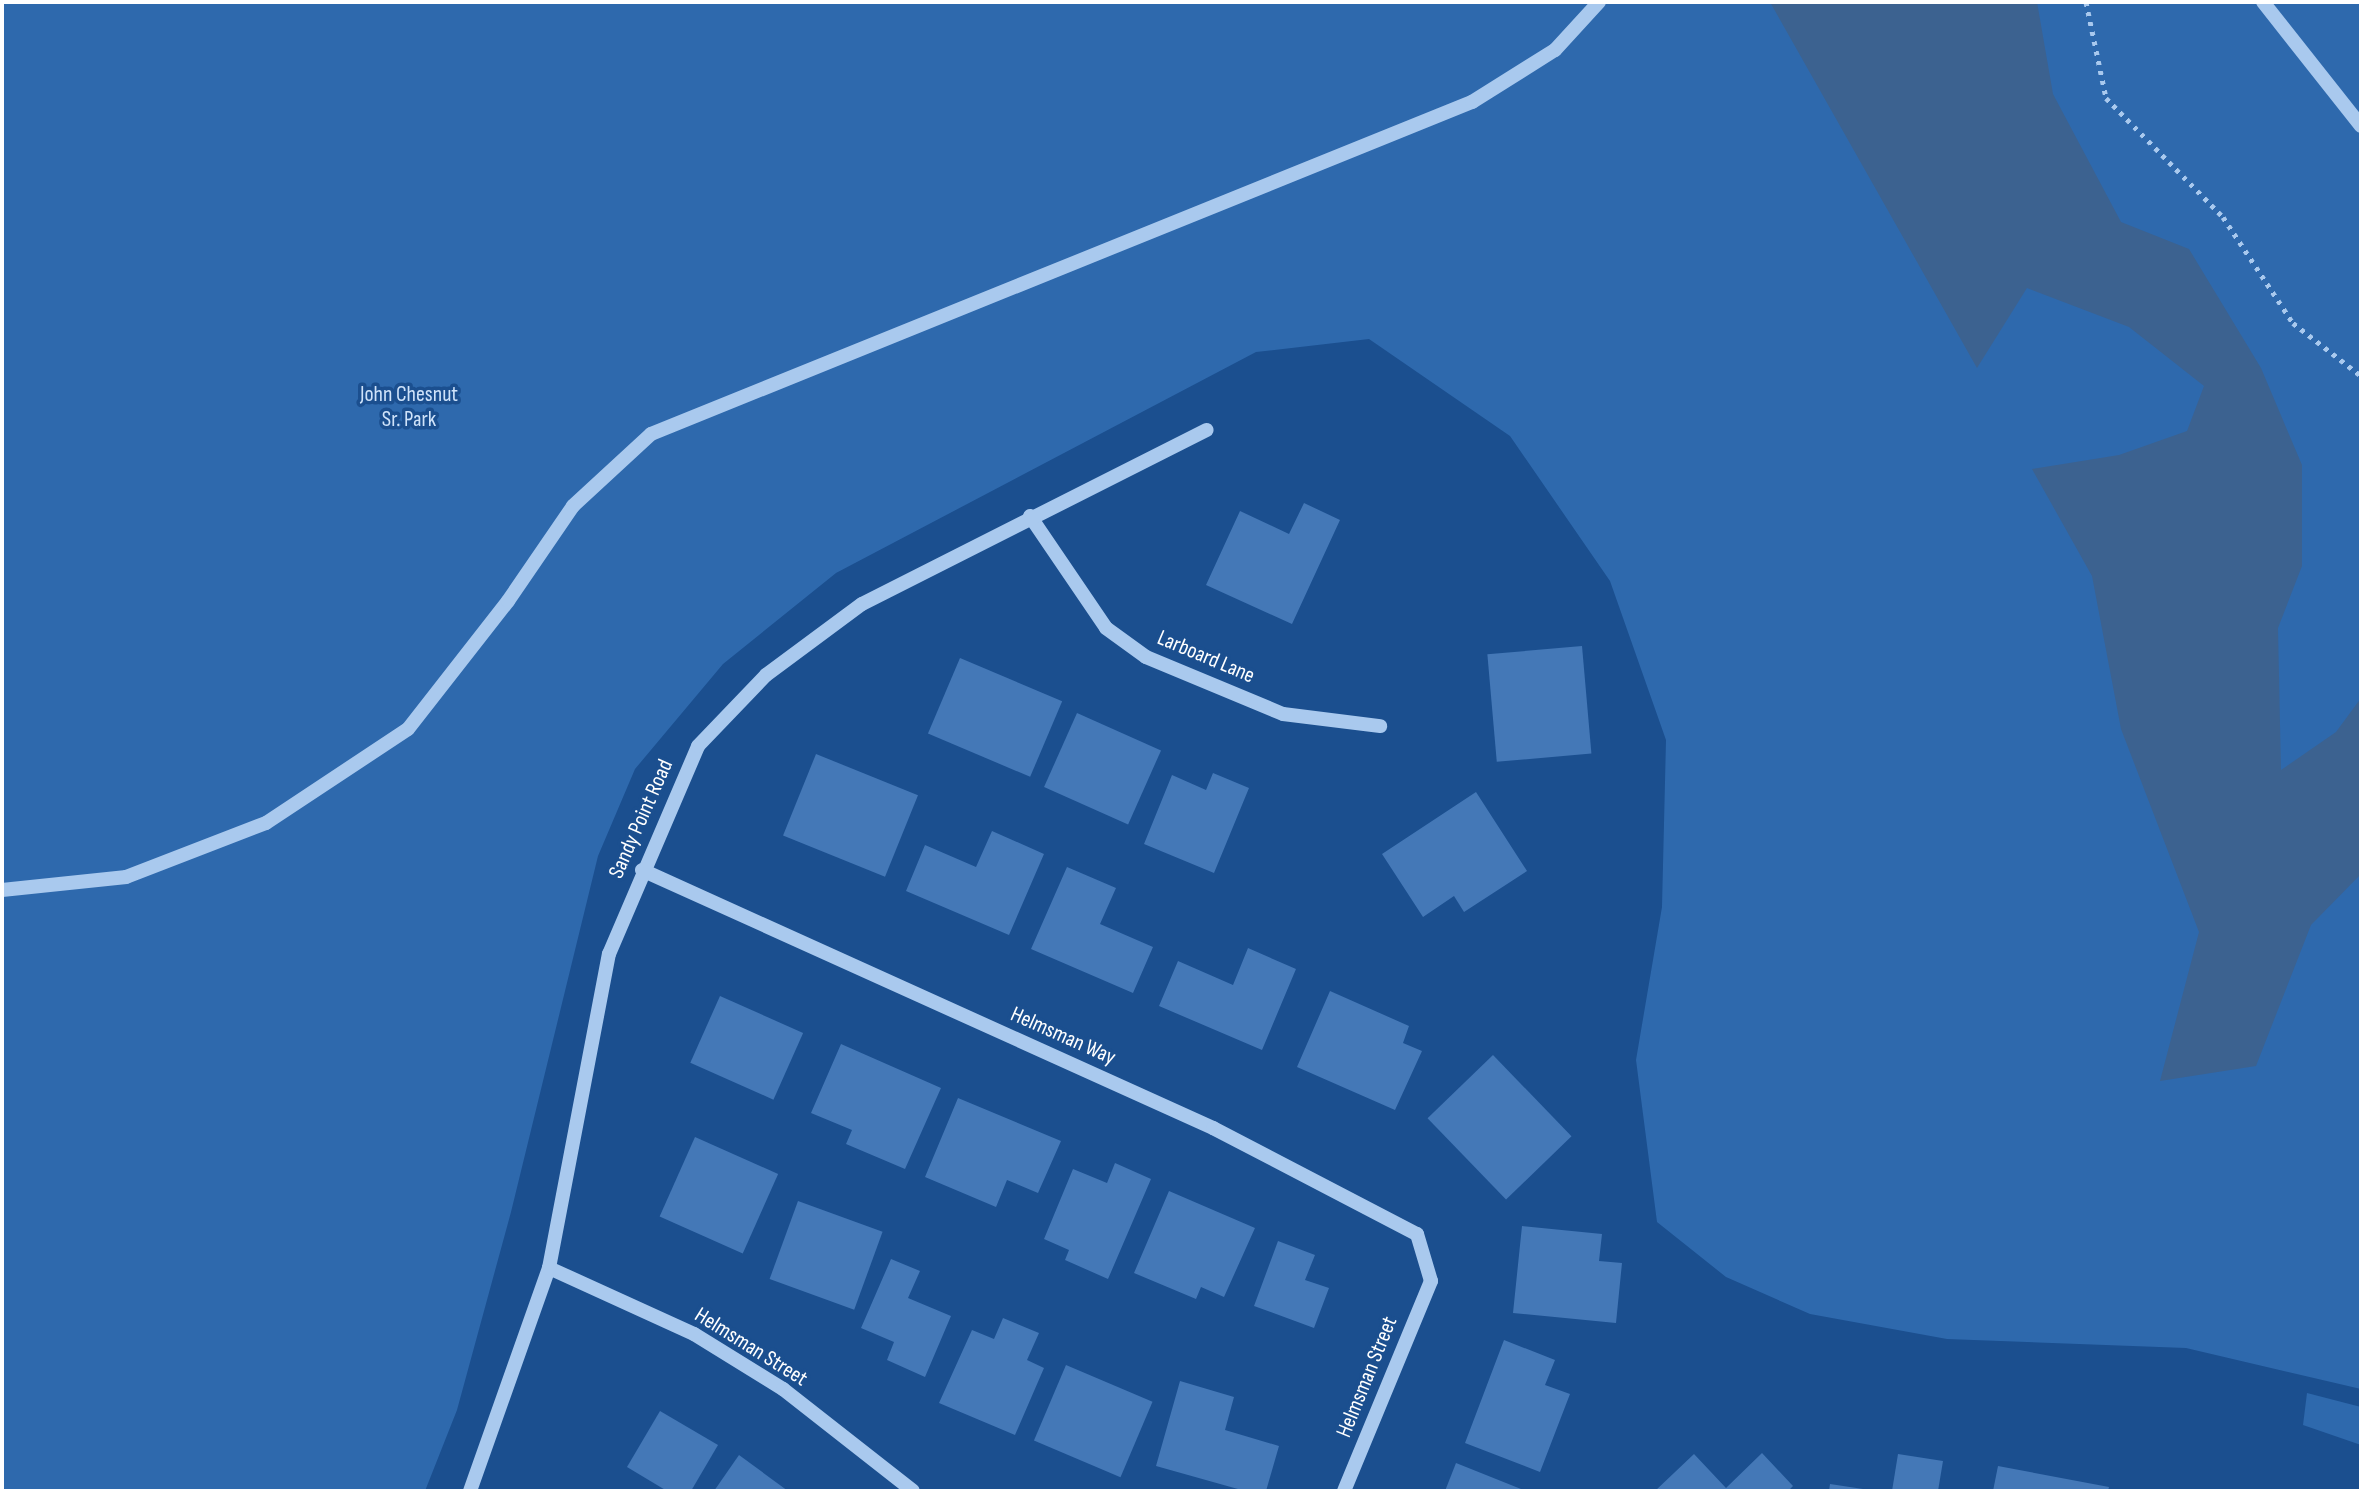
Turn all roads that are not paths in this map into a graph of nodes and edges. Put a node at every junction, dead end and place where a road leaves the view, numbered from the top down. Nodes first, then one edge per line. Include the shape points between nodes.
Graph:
1 (1599, 2) edge
2 (2263, 2) edge
3 (2361, 126) edge
4 (1206, 430) dead end
5 (1030, 516) junction
6 (1380, 726) dead end
7 (642, 870) junction
8 (2, 890) edge
9 (549, 1268) junction
10 (1431, 1281) joint
11 (470, 1491) edge
12 (913, 1491) edge
13 (1344, 1491) edge

1 - 8 street via 1555,50 1472,102 651,434 573,506 508,601 408,729 266,823 126,877
2 - 3 street
4 - 5 street, Sandy Point Road
5 - 6 street, Larboard Lane via 1106,628 1146,657 1283,714
5 - 7 street, Sandy Point Road via 862,604 766,675 698,746
7 - 9 street, Sandy Point Road via 609,954
7 - 10 street, Helmsman Way via 1213,1128 1404,1227 1417,1234
9 - 11 street, Sandy Point Road
9 - 12 street, Helmsman Street via 707,1342 783,1389
10 - 13 street, Helmsman Street

